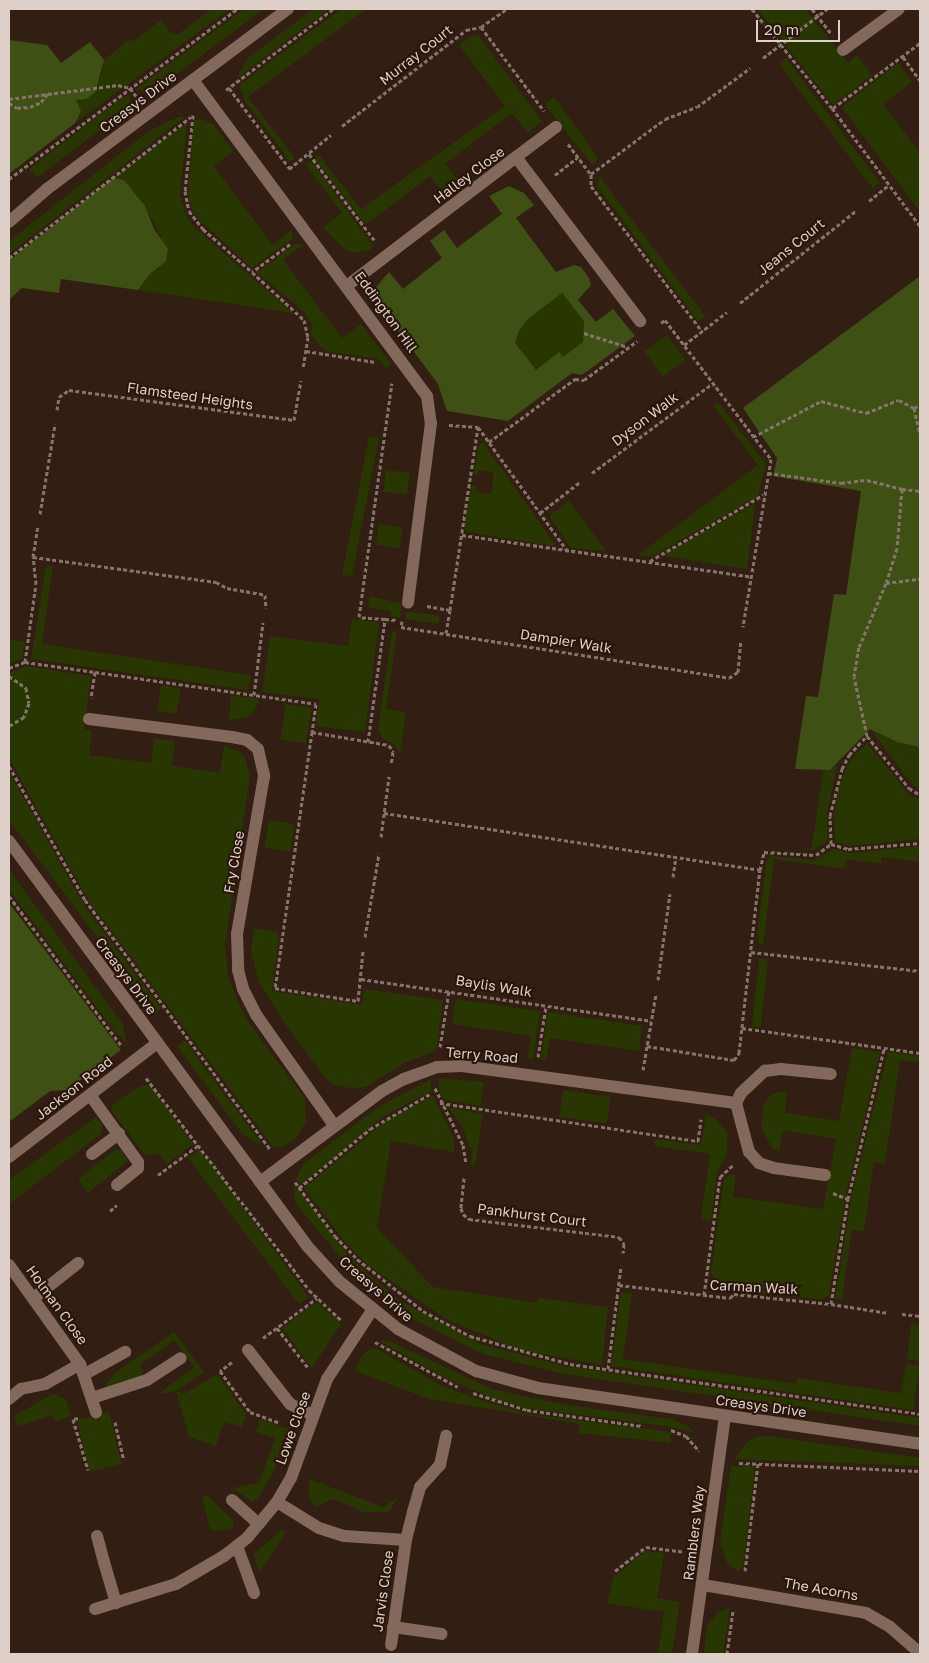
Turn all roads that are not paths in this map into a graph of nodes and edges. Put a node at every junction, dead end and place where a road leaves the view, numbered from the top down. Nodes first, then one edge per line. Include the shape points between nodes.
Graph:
1 (288, 9) edge
2 (899, 9) edge
3 (843, 50) road end
4 (193, 80) junction
5 (556, 127) road end
6 (516, 157) junction
7 (9, 222) edge
8 (348, 285) junction
9 (640, 321) road end
10 (408, 603) dead end
11 (89, 720) road end
12 (9, 842) edge
13 (157, 1042) junction
14 (831, 1074) dead end
15 (90, 1095) junction
16 (736, 1103) junction
17 (334, 1125) junction
18 (119, 1134) junction
19 (92, 1154) dead end
20 (9, 1157) edge
21 (825, 1174) dead end
22 (260, 1182) junction
23 (117, 1185) dead end
24 (78, 1263) dead end
25 (9, 1265) edge
26 (35, 1297) junction
27 (373, 1309) junction
28 (248, 1350) dead end
29 (125, 1352) dead end
30 (181, 1358) dead end
31 (82, 1369) junction
32 (92, 1398) junction
33 (9, 1399) edge
34 (96, 1412) dead end
35 (313, 1415) junction
36 (725, 1416) junction
37 (446, 1436) dead end
38 (920, 1444) edge
39 (232, 1500) dead end
40 (277, 1502) junction
41 (259, 1524) junction
42 (97, 1536) dead end
43 (406, 1540) junction
44 (237, 1546) junction
45 (703, 1585) junction
46 (254, 1593) dead end
47 (116, 1603) junction
48 (95, 1609) dead end
49 (394, 1627) junction
50 (442, 1634) dead end
51 (391, 1645) dead end
52 (920, 1653) edge
53 (692, 1654) edge

1 - 4 street, Creasys Drive
2 - 3 street
4 - 7 street, Creasys Drive
4 - 8 street, Eddington Hill
5 - 6 street
6 - 8 street, Halley Close
6 - 9 street, Halley Close
8 - 10 street, Eddington Hill via 421,384 431,408
11 - 17 street, Fry Close via 232,737 247,740 258,749 264,776 237,934 238,970 246,996 257,1016
12 - 13 street, Creasys Drive
13 - 15 street, Jackson Road
13 - 22 street, Creasys Drive
14 - 16 street via 781,1068 765,1071 741,1093
15 - 18 street
15 - 20 street, Jackson Road
16 - 17 street, Terry Road via 462,1066 437,1067 404,1078
16 - 21 street via 749,1152 758,1163
17 - 22 street, Terry Road
18 - 19 street
18 - 23 street via 138,1162 138,1168
22 - 27 street, Creasys Drive via 308,1247 340,1282
24 - 26 street
25 - 26 street, Holman Close
26 - 31 street, Holman Close
27 - 35 street, Lowe Close via 327,1379
27 - 36 street, Creasys Drive via 423,1345 454,1362 497,1378 566,1393
28 - 35 street via 290,1404
29 - 31 street
30 - 32 street via 146,1380
31 - 32 street, Holman Close
31 - 33 street, Holman Close via 46,1384 20,1389
32 - 34 street, Holman Close
35 - 40 street, Lowe Close via 301,1452
36 - 38 street, Creasys Drive
36 - 45 street, Ramblers Way
37 - 43 street, Jarvis Close via 440,1465 420,1487
39 - 41 street
40 - 41 street, Lowe Close
40 - 43 street, Jarvis Close via 319,1528 344,1536
41 - 44 street, Lowe Close
42 - 47 street
43 - 49 street, Jarvis Close
44 - 46 street
44 - 47 street, Lowe Close via 176,1584
45 - 52 street, The Acorns via 866,1613 890,1627
45 - 53 street, Ramblers Way
47 - 48 street, Lowe Close
49 - 50 street
49 - 51 street, Jarvis Close

